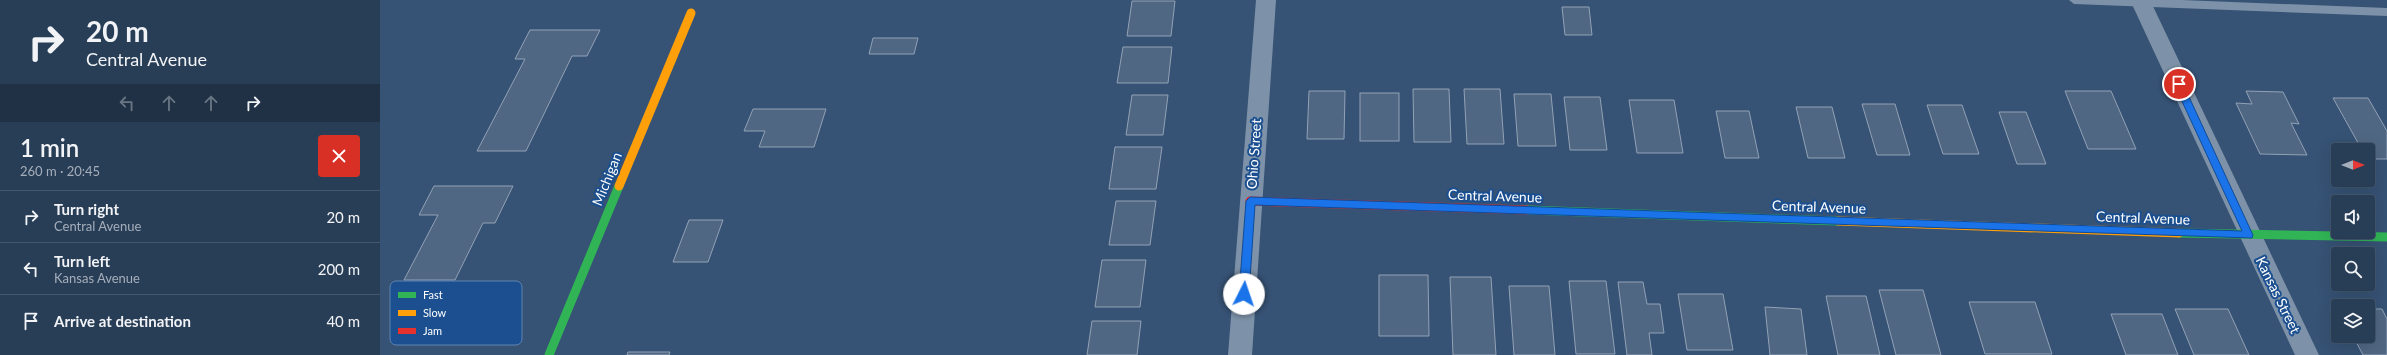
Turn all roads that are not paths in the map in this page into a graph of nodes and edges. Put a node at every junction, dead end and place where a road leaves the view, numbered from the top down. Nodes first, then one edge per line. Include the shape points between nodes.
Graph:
1 (1266, 0) edge
2 (2074, 0) edge
3 (2140, 1) edge
4 (2387, 12) edge
5 (691, 13) dead end
6 (1250, 201) junction
7 (2249, 235) junction
8 (2387, 237) edge
9 (550, 355) edge
10 (1240, 355) edge
11 (2307, 355) edge

1 - 6 street, Ohio Street
2 - 3 lane
3 - 4 lane
3 - 7 street, Kansas Street
5 - 9 street, Michigan
6 - 7 street, Central Avenue
6 - 10 street, Ohio Street
7 - 8 street, Central Avenue
7 - 11 street, Kansas Street

